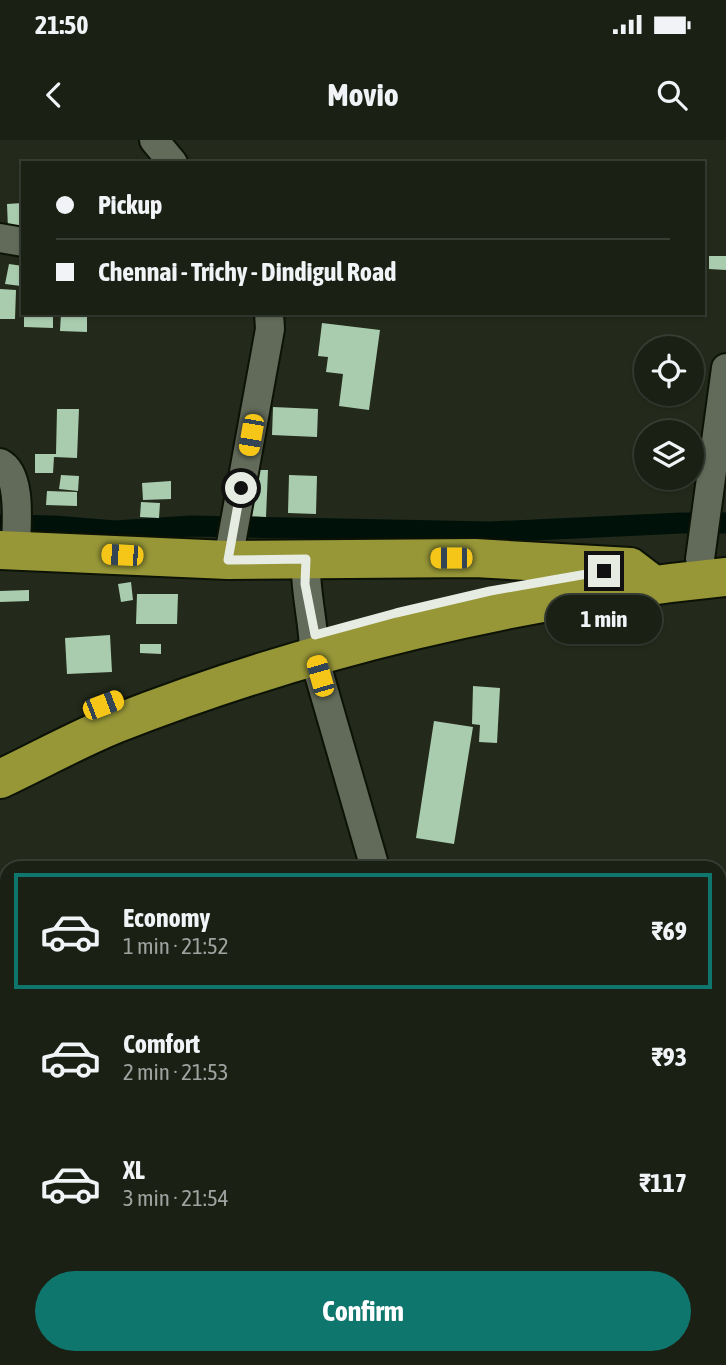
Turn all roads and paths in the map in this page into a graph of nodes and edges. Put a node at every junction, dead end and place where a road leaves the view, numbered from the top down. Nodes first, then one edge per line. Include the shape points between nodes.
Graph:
1 (154, 140) edge
2 (171, 161) edge
3 (0, 238) edge
4 (21, 242) edge
5 (269, 315) edge
6 (726, 368) edge
7 (0, 463) edge
8 (12, 538) edge
9 (232, 538) junction
10 (712, 548) edge
11 (306, 559) junction
12 (641, 576) junction
13 (314, 646) junction
14 (0, 750) edge
15 (0, 779) edge
16 (373, 861) edge

1 - 2 street
3 - 4 street
5 - 9 street
6 - 10 street
7 - 8 street via 13,479 16,496
8 - 9 highway
9 - 11 highway
10 - 12 highway
11 - 12 highway via 475,558
11 - 13 street
12 - 13 highway via 481,615
13 - 14 highway via 178,678 54,724
13 - 15 highway via 112,726
13 - 16 street

